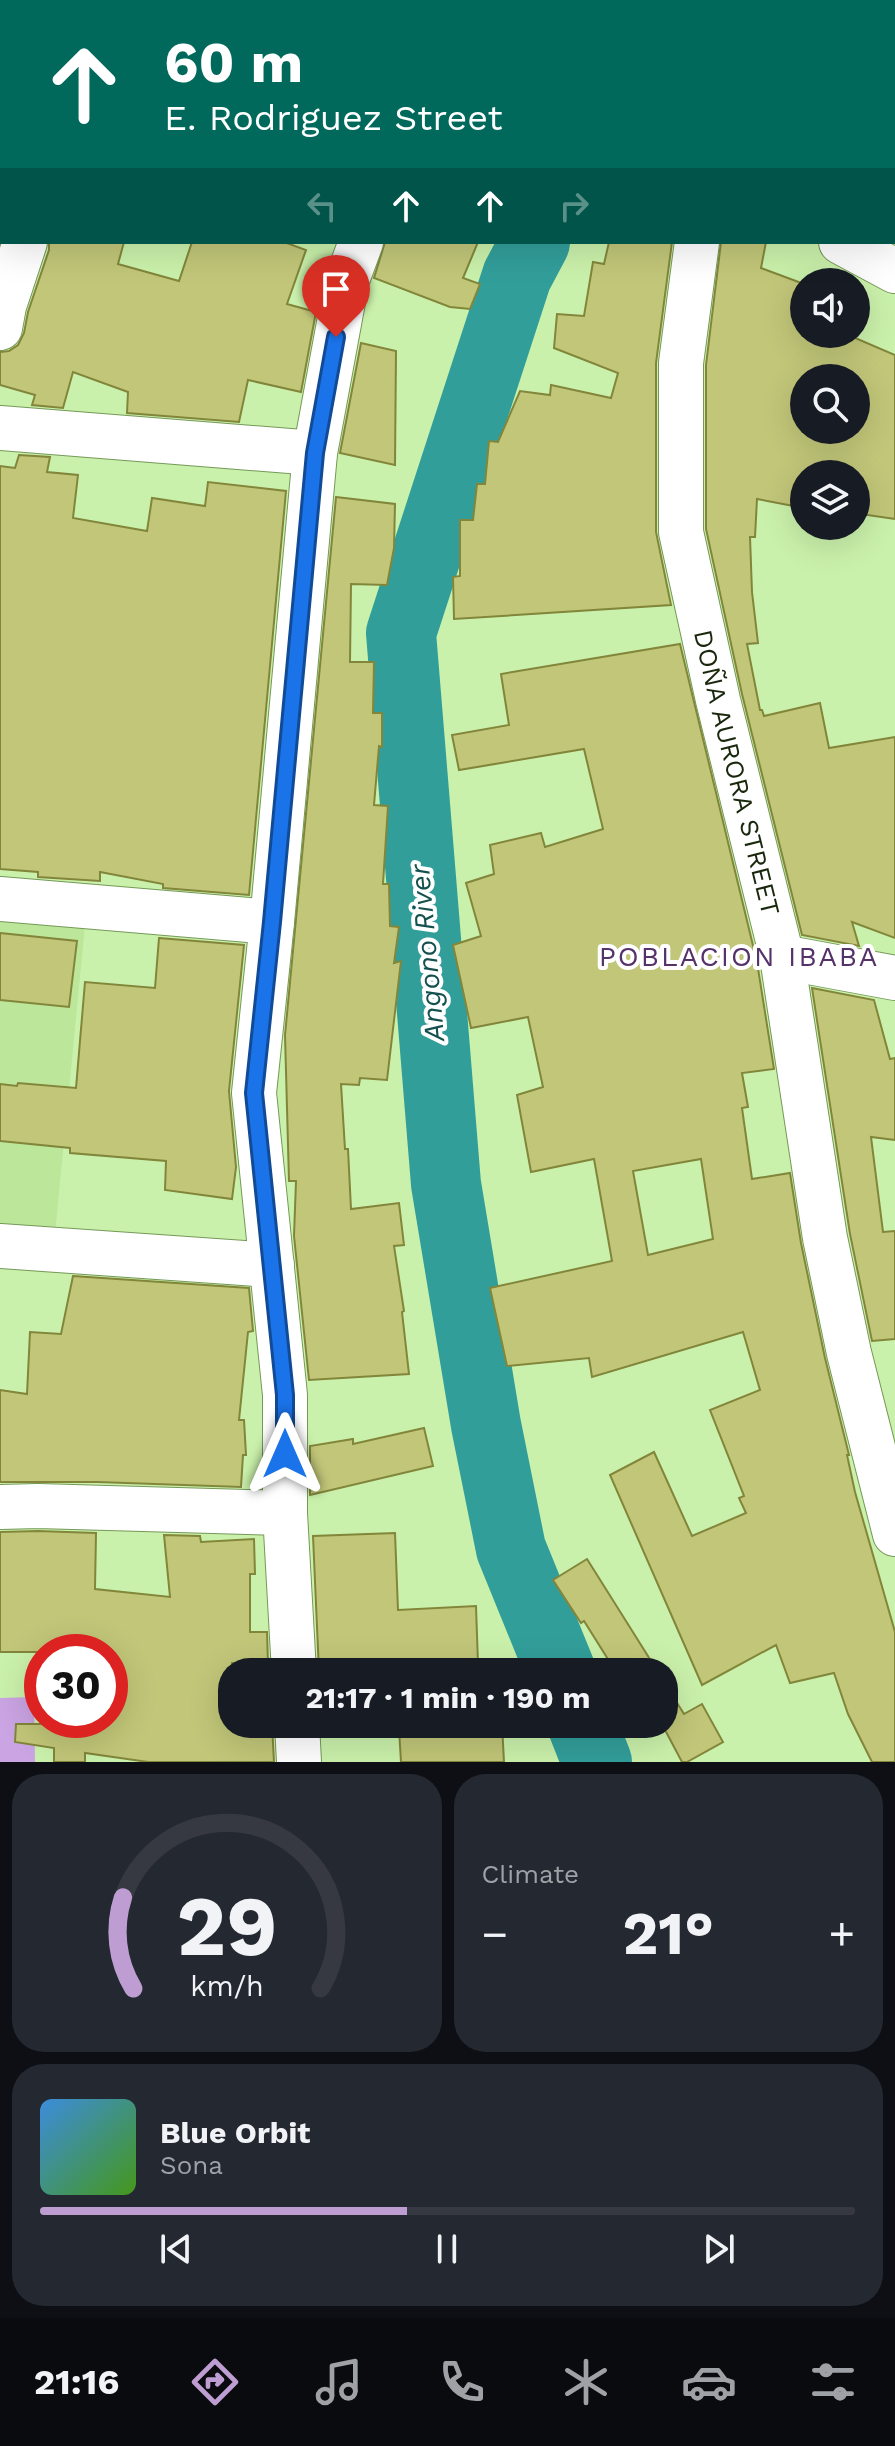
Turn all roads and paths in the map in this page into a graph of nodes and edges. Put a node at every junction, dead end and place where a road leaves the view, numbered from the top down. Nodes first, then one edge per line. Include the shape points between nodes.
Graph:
1 (24, 244) edge
2 (360, 244) edge
3 (697, 244) edge
4 (845, 244) edge
5 (895, 271) edge
6 (0, 328) edge
7 (0, 428) edge
8 (315, 453) junction
9 (0, 899) edge
10 (272, 922) junction
11 (782, 957) junction
12 (895, 978) edge
13 (0, 1246) edge
14 (272, 1265) junction
15 (0, 1507) edge
16 (285, 1513) junction
17 (895, 1534) edge
18 (293, 1658) edge
19 (298, 1738) edge
20 (299, 1762) edge

1 - 6 street
2 - 8 street via 347,280
3 - 11 street, DOÑA AURORA STREET via 681,363 681,532
4 - 5 street
7 - 8 street
8 - 10 street
9 - 10 street
10 - 14 street via 254,1093
11 - 12 street
11 - 17 street, DOÑA AURORA STREET via 825,1238
13 - 14 street
14 - 16 street via 285,1395
15 - 16 street
16 - 18 street
19 - 20 street

